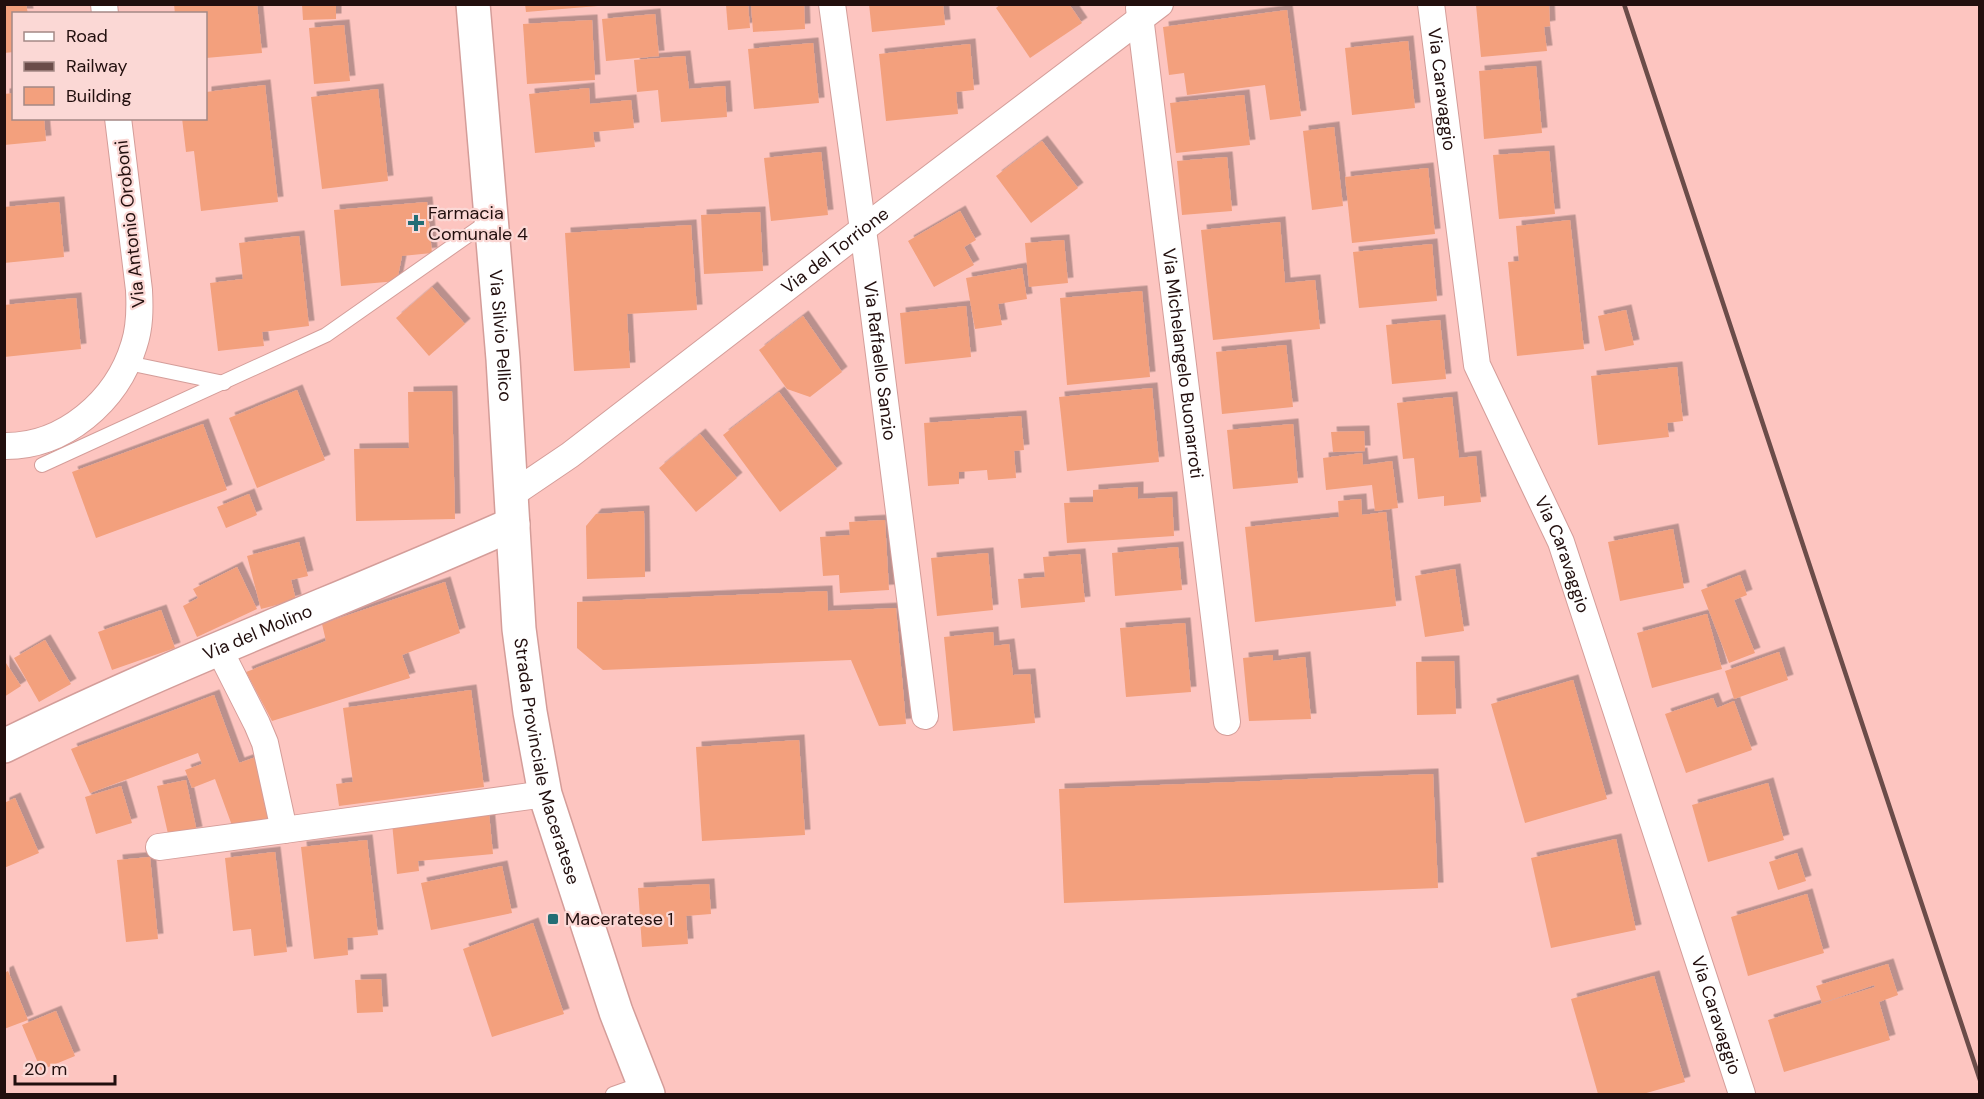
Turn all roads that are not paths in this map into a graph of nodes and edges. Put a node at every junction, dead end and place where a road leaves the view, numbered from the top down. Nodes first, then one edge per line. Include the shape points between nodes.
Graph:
1 (473, 4) edge
2 (832, 4) edge
3 (1431, 4) edge
4 (1147, 10) edge
5 (118, 120) edge
6 (491, 219) junction
7 (862, 229) junction
8 (128, 363) junction
9 (224, 383) junction
10 (4, 446) edge
11 (42, 465) dead end
12 (512, 509) junction
13 (219, 649) junction
14 (925, 716) dead end
15 (1227, 722) dead end
16 (4, 746) edge
17 (544, 794) junction
18 (284, 830) junction
19 (159, 847) dead end
20 (646, 1089) edge
21 (613, 1095) edge
22 (1742, 1095) edge

1 - 6 main road, Via Silvio Pellico
2 - 7 street, Via Raffaello Sanzio
3 - 22 street, Via Caravaggio via 1477,365 1561,542
4 - 7 street, Via del Torrione
4 - 15 street, Via Michelangelo Buonarroti
5 - 8 street, Via Antonio Oroboni via 140,290 140,318
6 - 9 lane via 326,334
6 - 12 main road, Via Silvio Pellico
7 - 12 street, Via del Torrione via 570,455
7 - 14 street, Via Raffaello Sanzio
8 - 9 lane
8 - 10 street, Via Antonio Oroboni via 102,403 71,427 30,443
9 - 11 lane
12 - 13 main road, Via del Molino via 411,569
12 - 17 main road, Strada Provinciale Maceratese via 519,629
13 - 16 main road, Via del Molino
13 - 18 street via 265,743
17 - 18 street
17 - 20 main road, Strada Provinciale Maceratese via 616,1012
18 - 19 street
20 - 21 lane

